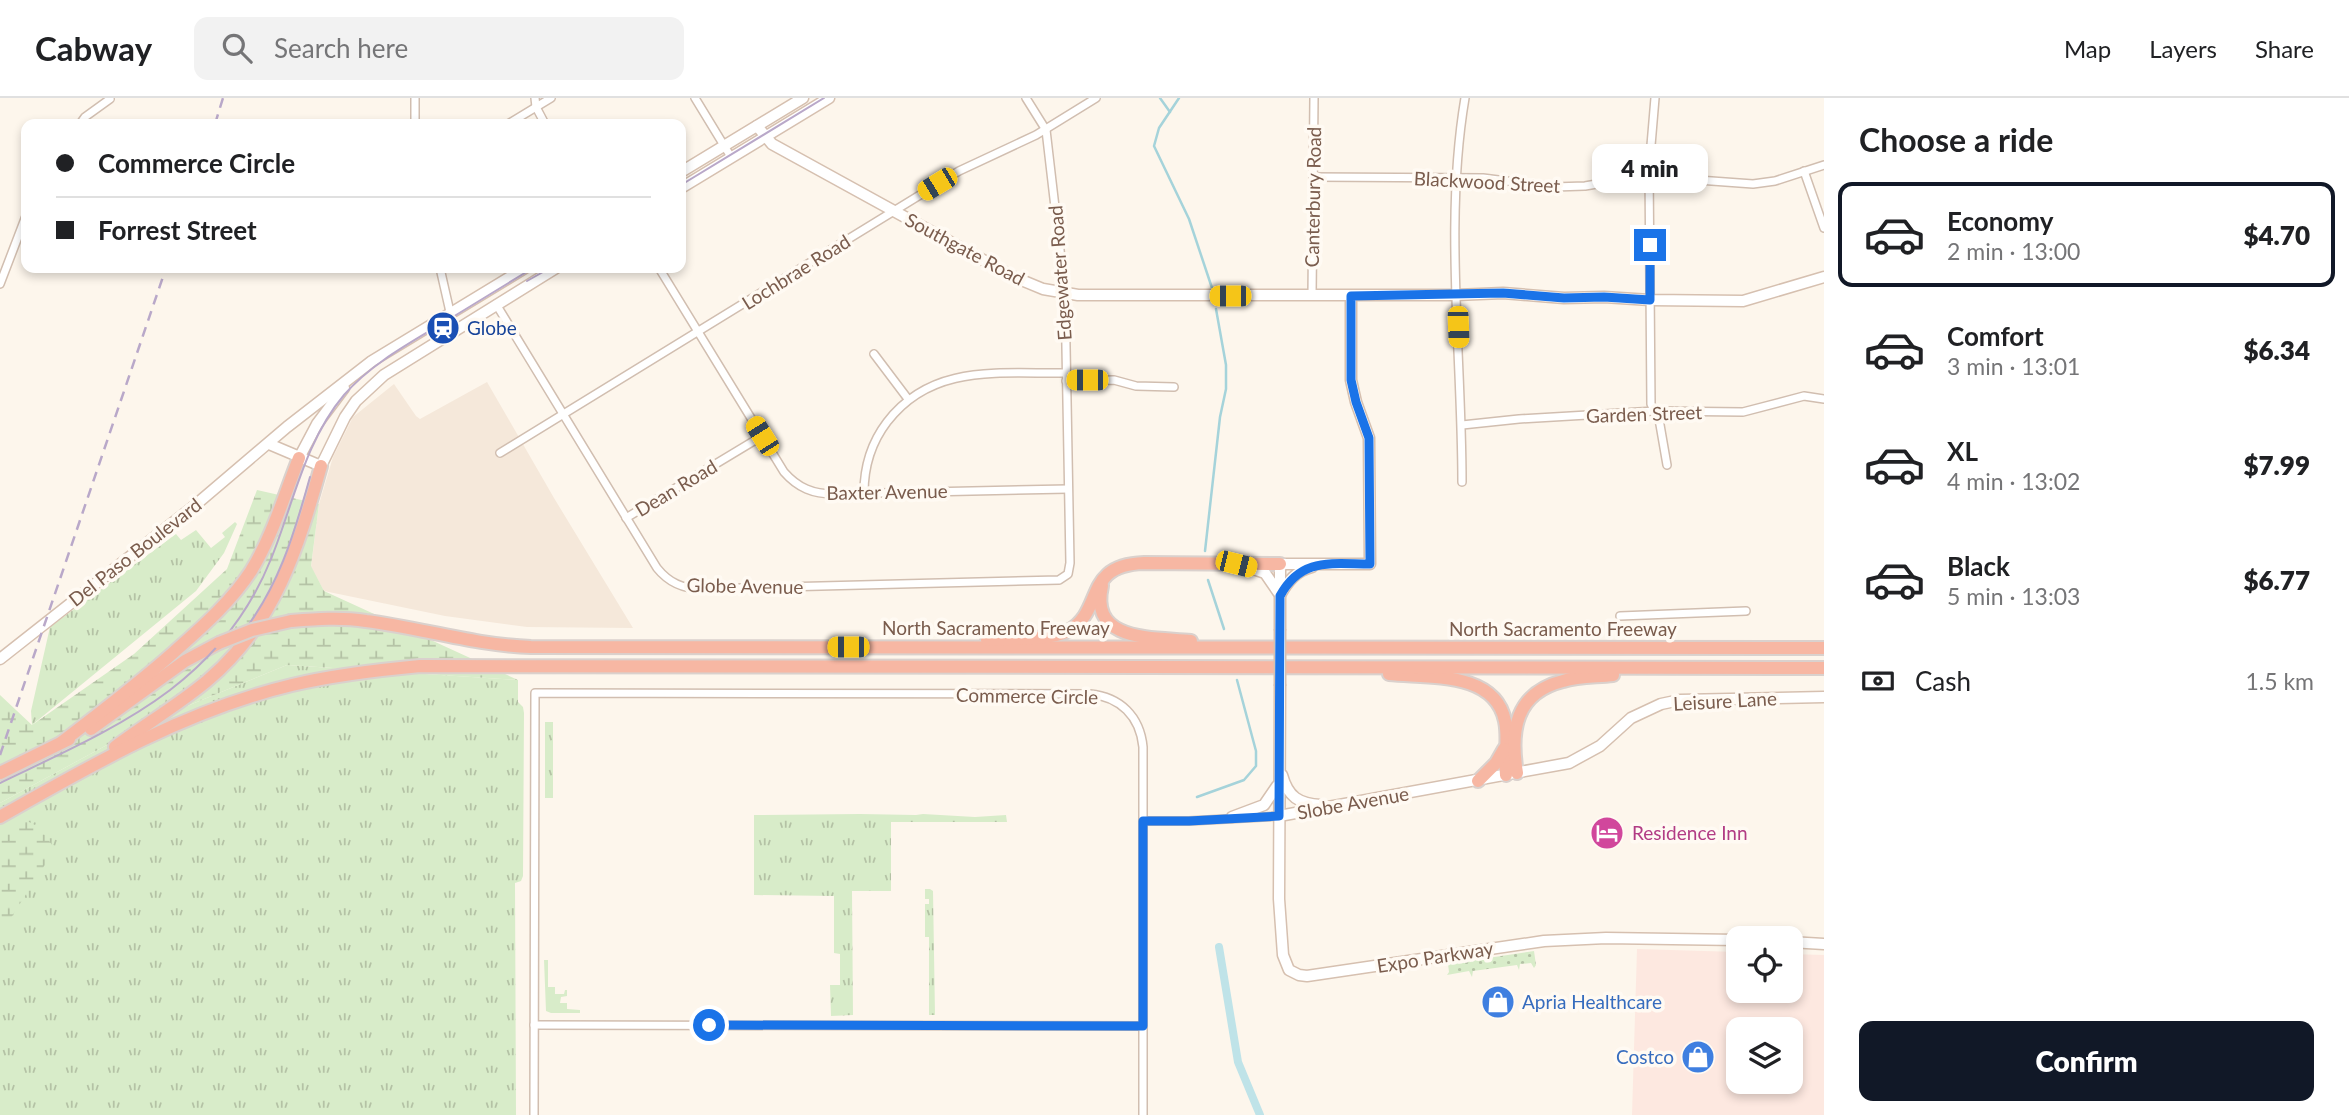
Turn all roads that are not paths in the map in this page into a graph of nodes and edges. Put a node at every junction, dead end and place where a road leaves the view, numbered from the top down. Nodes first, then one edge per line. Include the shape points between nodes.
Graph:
1 (415, 98) edge
2 (535, 98) edge
3 (551, 98) edge
4 (695, 98) edge
5 (803, 98) edge
6 (829, 98) edge
7 (1026, 98) edge
8 (1096, 98) edge
9 (1314, 98) edge
10 (1465, 98) edge
11 (1655, 98) edge
12 (110, 99) edge
13 (536, 107) junction
14 (84, 119) edge
15 (415, 119) edge
16 (516, 119) edge
17 (542, 119) edge
18 (758, 126) junction
19 (1046, 130) junction
20 (764, 137) junction
21 (724, 146) junction
22 (731, 157) junction
23 (1824, 165) edge
24 (686, 169) edge
25 (1804, 172) junction
26 (1313, 177) junction
27 (1649, 177) junction
28 (1457, 178) junction
29 (686, 185) edge
30 (894, 211) junction
31 (1824, 228) edge
32 (21, 229) edge
33 (441, 273) edge
34 (516, 273) edge
35 (548, 273) edge
36 (662, 273) edge
37 (1824, 277) edge
38 (0, 284) edge
39 (1065, 293) junction
40 (1456, 295) junction
41 (1312, 296) junction
42 (1351, 296) junction
43 (1650, 300) junction
44 (496, 304) junction
45 (450, 312) junction
46 (698, 332) junction
47 (874, 354) dead end
48 (356, 374) junction
49 (1066, 377) junction
50 (1174, 387) dead end
51 (1824, 398) edge
52 (908, 399) junction
53 (1655, 411) junction
54 (563, 415) junction
55 (1462, 425) junction
56 (762, 436) junction
57 (269, 444) junction
58 (500, 453) dead end
59 (299, 458) junction
60 (1667, 465) dead end
61 (320, 466) junction
62 (1462, 481) dead end
63 (1068, 489) junction
64 (864, 493) junction
65 (626, 519) junction
66 (1236, 564) junction
67 (1280, 564) junction
68 (1325, 564) junction
69 (1064, 578) joint
70 (1104, 578) junction
71 (1280, 596) junction
72 (1746, 611) dead end
73 (1620, 616) dead end
74 (875, 647) junction
75 (1254, 648) junction
76 (1824, 648) edge
77 (0, 659) edge
78 (1302, 666) junction
79 (1700, 668) junction
80 (1824, 670) edge
81 (1824, 697) edge
82 (62, 742) junction
83 (1505, 745) junction
84 (1279, 762) junction
85 (87, 768) junction
86 (0, 773) edge
87 (1512, 774) junction
88 (1478, 781) junction
89 (1278, 782) junction
90 (1335, 806) junction
91 (1279, 816) junction
92 (0, 817) edge
93 (1232, 817) junction
94 (1143, 821) junction
95 (1726, 940) edge
96 (1803, 943) edge
97 (1824, 944) edge
98 (534, 1025) junction
99 (1143, 1026) junction
100 (534, 1115) edge
101 (1143, 1115) edge

1 - 15 street
2 - 13 street
3 - 13 street
4 - 21 street
5 - 18 street
6 - 20 street
7 - 19 street, Edgewater Road
8 - 19 street, Lochbrae Road
9 - 26 street, Canterbury Road
10 - 28 street
11 - 27 street
12 - 14 street
13 - 16 street
13 - 17 street
18 - 20 street, Southgate Road
18 - 21 street
19 - 30 street, Lochbrae Road via 975,162
19 - 39 street, Edgewater Road
20 - 22 street
20 - 30 street, Southgate Road
21 - 22 street
21 - 24 street
22 - 29 street
23 - 25 street, Blackwood Street
25 - 27 street, Blackwood Street via 1753,184
25 - 31 street
26 - 28 street, Blackwood Street
26 - 41 street, Canterbury Road
27 - 28 street, Blackwood Street via 1554,187
27 - 43 street
28 - 40 street
30 - 39 street, Southgate Road via 1014,277
30 - 46 street, Lochbrae Road
32 - 38 street
33 - 45 street
34 - 45 street, Del Paso Boulevard
35 - 44 street
36 - 46 street, Baxter Avenue
37 - 43 street, Southgate Road via 1743,301
39 - 41 street, Southgate Road
39 - 49 street, Edgewater Road
40 - 42 street, Southgate Road
40 - 43 street, Southgate Road via 1524,293
40 - 55 street
41 - 42 street, Southgate Road
42 - 68 street via 1351,380 1369,438 1370,564
43 - 53 street via 1651,404
44 - 54 street, Globe Avenue
44 - 61 street via 370,387 345,417
45 - 48 street, Del Paso Boulevard
46 - 54 street, Lochbrae Road
46 - 56 street, Baxter Avenue
47 - 52 street
48 - 57 street, Del Paso Boulevard
48 - 59 street via 330,405
49 - 50 street
49 - 52 street via 962,376 929,386
49 - 63 street, Edgewater Road
51 - 53 street, Garden Street via 1804,396 1743,412
52 - 64 street via 874,443
53 - 55 street, Garden Street
53 - 60 street
54 - 58 street, Lochbrae Road
54 - 65 street, Globe Avenue
55 - 62 street
56 - 64 street, Baxter Avenue via 784,472 801,487 824,494
56 - 65 street, Dean Road
57 - 59 street
57 - 77 street, Del Paso Boulevard
59 - 61 street
59 - 82 highway via 267,539 236,593 142,680
61 - 85 highway via 292,562 255,629 209,680
63 - 64 street, Baxter Avenue
63 - 69 street, Edgewater Road via 1070,563
65 - 69 street, Globe Avenue via 661,573 672,583 692,589 1053,582
66 - 67 highway
66 - 70 highway via 1133,564 1117,567
66 - 71 street via 1265,573
67 - 68 street
67 - 71 street
68 - 71 street via 1293,576
70 - 74 highway via 1082,619 1059,634
70 - 75 highway via 1101,607 1116,629
71 - 84 street, bridge
72 - 73 street
74 - 75 highway, North Sacramento Freeway
74 - 82 highway, North Sacramento Freeway, bridge via 500,646 366,621 291,621 219,643 185,661 83,734
75 - 76 highway, North Sacramento Freeway
78 - 79 highway, North Sacramento Freeway
78 - 83 highway via 1469,682 1499,705 1506,722
78 - 85 highway, North Sacramento Freeway via 420,666 355,672 229,703
79 - 80 highway, North Sacramento Freeway
79 - 87 highway via 1568,679 1548,686 1525,706 1515,725
81 - 87 street, Leisure Lane via 1661,704 1631,718 1585,756
82 - 86 highway, North Sacramento Freeway
83 - 87 highway
83 - 88 highway via 1496,764
84 - 89 street
84 - 90 street via 1284,783 1298,802
85 - 92 highway, North Sacramento Freeway
87 - 88 street, Leisure Lane
88 - 90 street, Slobe Avenue
89 - 91 street
89 - 93 street via 1264,805
90 - 91 street, Slobe Avenue
91 - 93 street, Slobe Avenue
91 - 95 street, Expo Parkway via 1283,955 1289,970 1299,975 1544,941
93 - 94 street, Slobe Avenue
94 - 98 street, Commerce Circle via 1140,731 1128,710 1100,695 534,693
94 - 99 street, Commerce Circle
96 - 97 street
98 - 99 street
98 - 100 street
99 - 101 street, Commerce Circle

